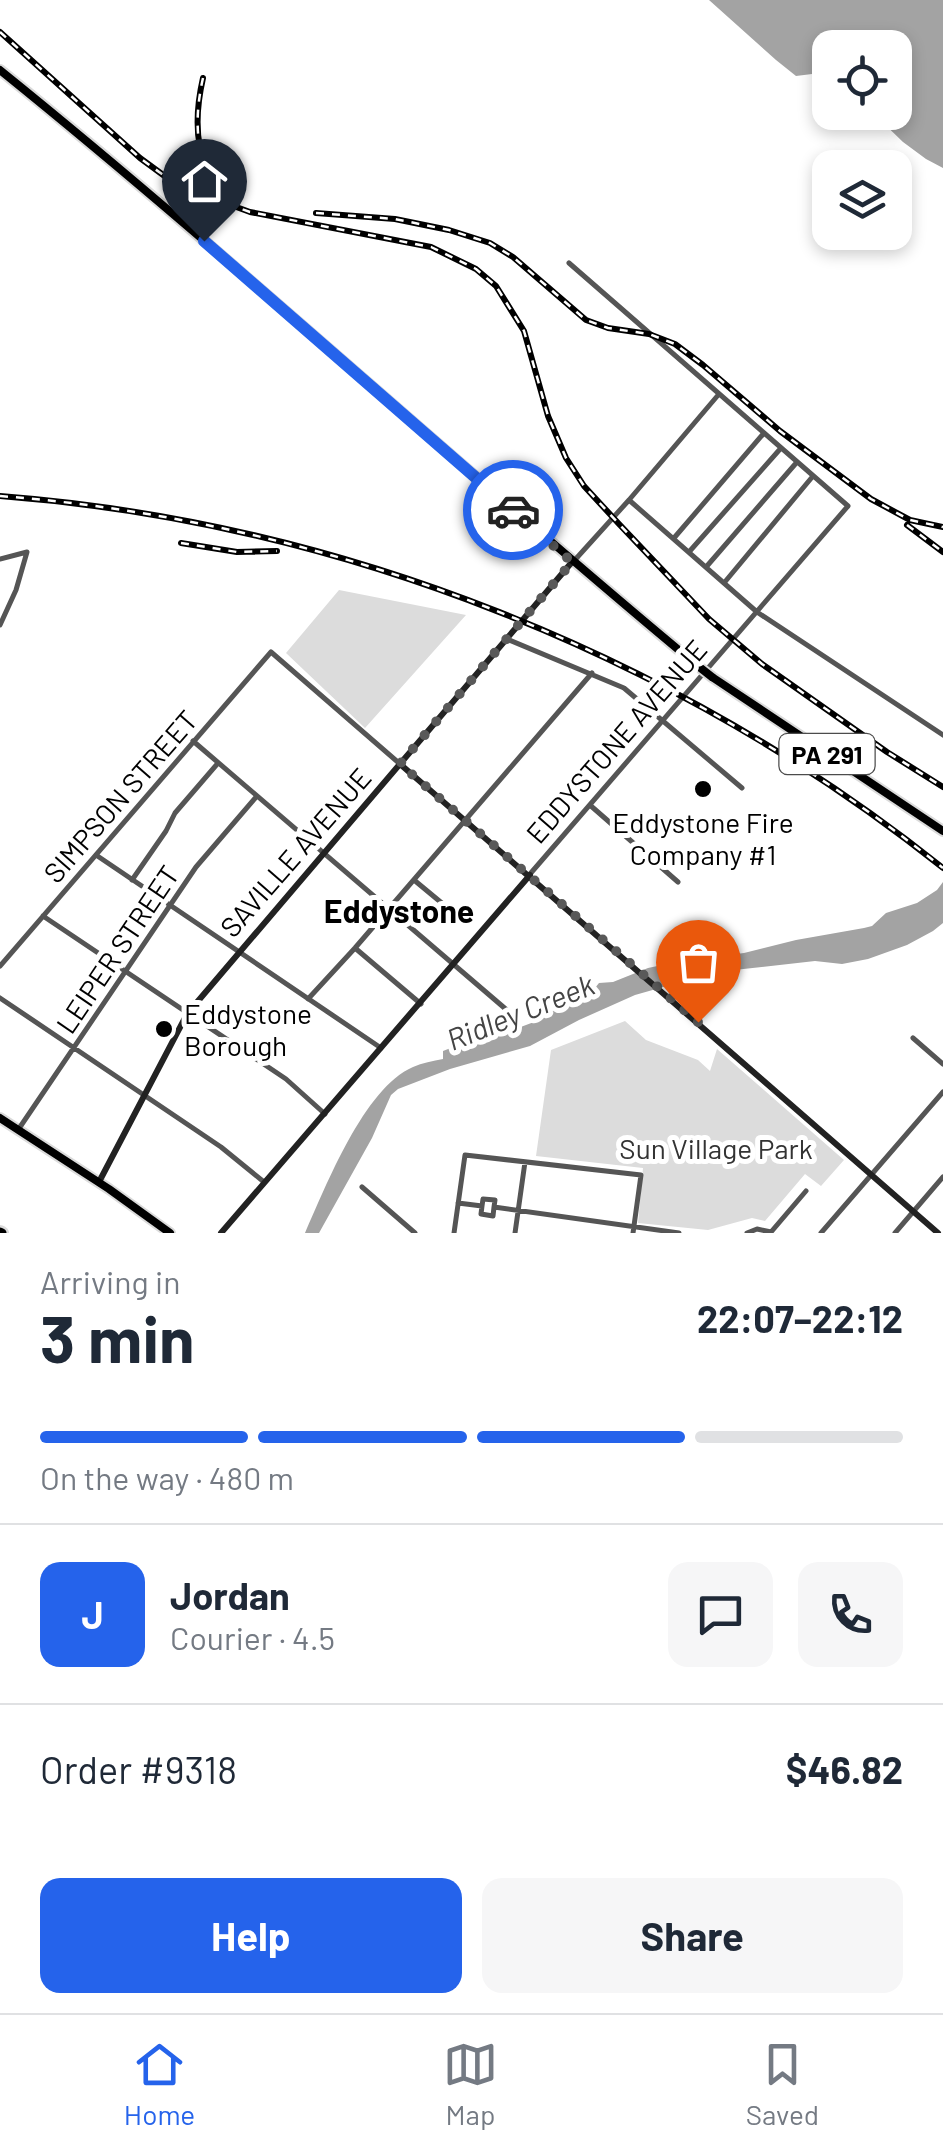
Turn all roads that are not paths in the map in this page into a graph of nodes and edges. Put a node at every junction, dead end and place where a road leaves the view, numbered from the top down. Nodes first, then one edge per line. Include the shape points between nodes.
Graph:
1 (0, 70) edge
2 (569, 264) dead end
3 (719, 394) junction
4 (764, 433) junction
5 (781, 448) junction
6 (798, 462) junction
7 (813, 476) junction
8 (629, 500) junction
9 (674, 538) junction
10 (689, 552) junction
11 (0, 559) edge
12 (572, 562) junction
13 (706, 566) junction
14 (724, 583) junction
15 (757, 612) junction
16 (0, 625) edge
17 (506, 638) junction
18 (592, 674) junction
19 (662, 722) junction
20 (943, 735) edge
21 (193, 742) junction
22 (218, 763) junction
23 (400, 764) junction
24 (742, 788) dead end
25 (256, 796) junction
26 (591, 806) junction
27 (465, 820) junction
28 (943, 832) edge
29 (323, 853) junction
30 (96, 855) junction
31 (530, 875) junction
32 (132, 880) junction
33 (414, 880) junction
34 (678, 882) dead end
35 (170, 906) junction
36 (388, 909) junction
37 (448, 909) dead end
38 (43, 916) junction
39 (355, 948) junction
40 (238, 952) junction
41 (0, 966) edge
42 (453, 966) junction
43 (125, 972) junction
44 (0, 998) edge
45 (308, 999) junction
46 (420, 1004) junction
47 (508, 1011) dead end
48 (186, 1014) junction
49 (913, 1038) dead end
50 (74, 1048) junction
51 (381, 1048) junction
52 (943, 1064) edge
53 (943, 1092) edge
54 (144, 1095) junction
55 (325, 1114) junction
56 (0, 1118) edge
57 (18, 1130) junction
58 (525, 1162) junction
59 (872, 1175) junction
60 (943, 1178) edge
61 (99, 1182) junction
62 (265, 1183) junction
63 (362, 1187) dead end
64 (806, 1191) dead end
65 (458, 1203) junction
66 (518, 1210) junction
67 (914, 1212) junction
68 (634, 1230) edge
69 (165, 1231) edge
70 (772, 1232) edge
71 (222, 1233) edge
72 (415, 1233) edge
73 (454, 1233) edge
74 (515, 1233) edge
75 (679, 1233) edge
76 (747, 1233) edge
77 (821, 1233) edge
78 (895, 1233) edge
79 (938, 1233) edge

1 - 12 main road, PA 291
2 - 3 street
3 - 4 street
3 - 8 street, SAVILLE AVENUE
4 - 5 street
4 - 9 street
5 - 6 street
5 - 10 street
6 - 7 street
6 - 13 street
7 - 14 street
7 - 15 street, EDDYSTONE AVENUE via 848,506
8 - 9 street
8 - 12 street, SAVILLE AVENUE
9 - 10 street
10 - 13 street
11 - 16 street via 26,552
12 - 17 street, SAVILLE AVENUE
12 - 28 main road, PA 291, bridge via 712,677
13 - 14 street
14 - 15 street
15 - 19 street, EDDYSTONE AVENUE
15 - 20 street
17 - 18 street
17 - 23 street, SAVILLE AVENUE
18 - 19 street via 624,688
18 - 27 street
19 - 24 street
19 - 26 street, EDDYSTONE AVENUE
21 - 22 street
21 - 23 street, SIMPSON STREET via 270,652
21 - 30 street, SIMPSON STREET
22 - 25 street
22 - 32 street via 175,812
23 - 27 street
23 - 29 street, SAVILLE AVENUE
25 - 29 street
25 - 35 street, LEIPER STREET
26 - 31 street, EDDYSTONE AVENUE
26 - 34 street
27 - 31 street
27 - 33 street
29 - 36 street
29 - 40 street, SAVILLE AVENUE
30 - 32 street
30 - 38 street, SIMPSON STREET
31 - 42 street, EDDYSTONE AVENUE
31 - 59 street
32 - 35 street
33 - 36 street
33 - 37 street
35 - 40 street
35 - 43 street, LEIPER STREET
36 - 39 street
36 - 42 street
38 - 41 street, SIMPSON STREET
38 - 43 street
39 - 45 street
39 - 46 street
40 - 45 street
40 - 48 street, SAVILLE AVENUE
42 - 46 street, EDDYSTONE AVENUE
42 - 47 street
43 - 48 street
43 - 50 street, LEIPER STREET
44 - 50 street
45 - 51 street
46 - 51 street, EDDYSTONE AVENUE
48 - 54 street, SAVILLE AVENUE
48 - 55 street via 286,1079
49 - 52 street
50 - 54 street
50 - 57 street, LEIPER STREET
51 - 55 street, EDDYSTONE AVENUE
53 - 59 street
54 - 61 street, SAVILLE AVENUE
54 - 62 street
55 - 62 street, EDDYSTONE AVENUE
56 - 57 main road
57 - 61 main road
58 - 65 street via 465,1155
58 - 66 street
58 - 68 street via 641,1175
59 - 67 street
59 - 77 street
60 - 67 street
61 - 69 main road
62 - 71 street, EDDYSTONE AVENUE
63 - 72 street
64 - 70 street
65 - 66 street via 482,1206 481,1214 492,1216 494,1207
65 - 73 street
66 - 68 street
66 - 74 street
67 - 78 street
67 - 79 street
68 - 75 street
70 - 76 street

